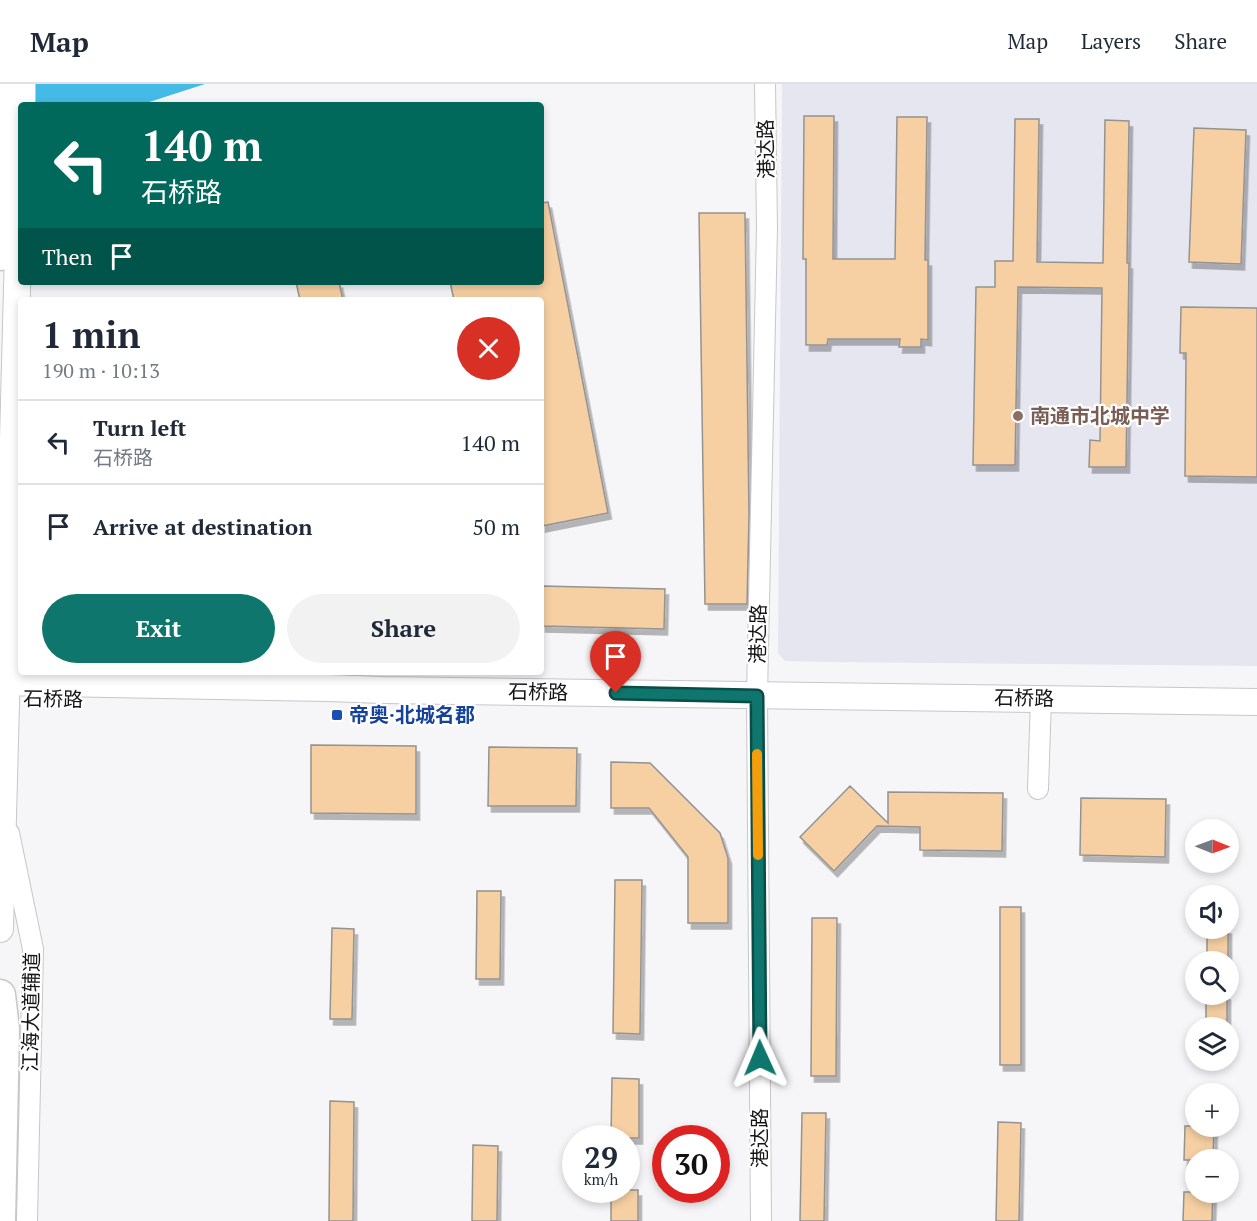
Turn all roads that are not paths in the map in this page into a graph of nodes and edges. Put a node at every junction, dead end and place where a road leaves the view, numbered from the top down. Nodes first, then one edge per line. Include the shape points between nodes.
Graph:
1 (4, 84) edge
2 (22, 84) edge
3 (765, 84) edge
4 (22, 102) edge
5 (18, 225) edge
6 (0, 255) edge
7 (3, 690) edge
8 (757, 702) junction
9 (1257, 702) edge
10 (1040, 706) junction
11 (1257, 718) edge
12 (1038, 789) dead end
13 (4, 806) junction
14 (0, 929) edge
15 (0, 995) edge
16 (0, 1221) edge
17 (27, 1221) edge
18 (761, 1221) edge

1 - 6 highway
2 - 4 main road
3 - 8 street, 港达路 via 767,239
5 - 7 main road
7 - 8 main road, 石桥路 via 402,706
7 - 13 main road
8 - 10 main road, 石桥路
8 - 18 street, 港达路
9 - 10 main road, 石桥路
10 - 11 main road, 石桥路
10 - 12 street
13 - 14 main road
13 - 17 street, 江海大道辅道 via 33,949
15 - 16 highway via 4,1029

